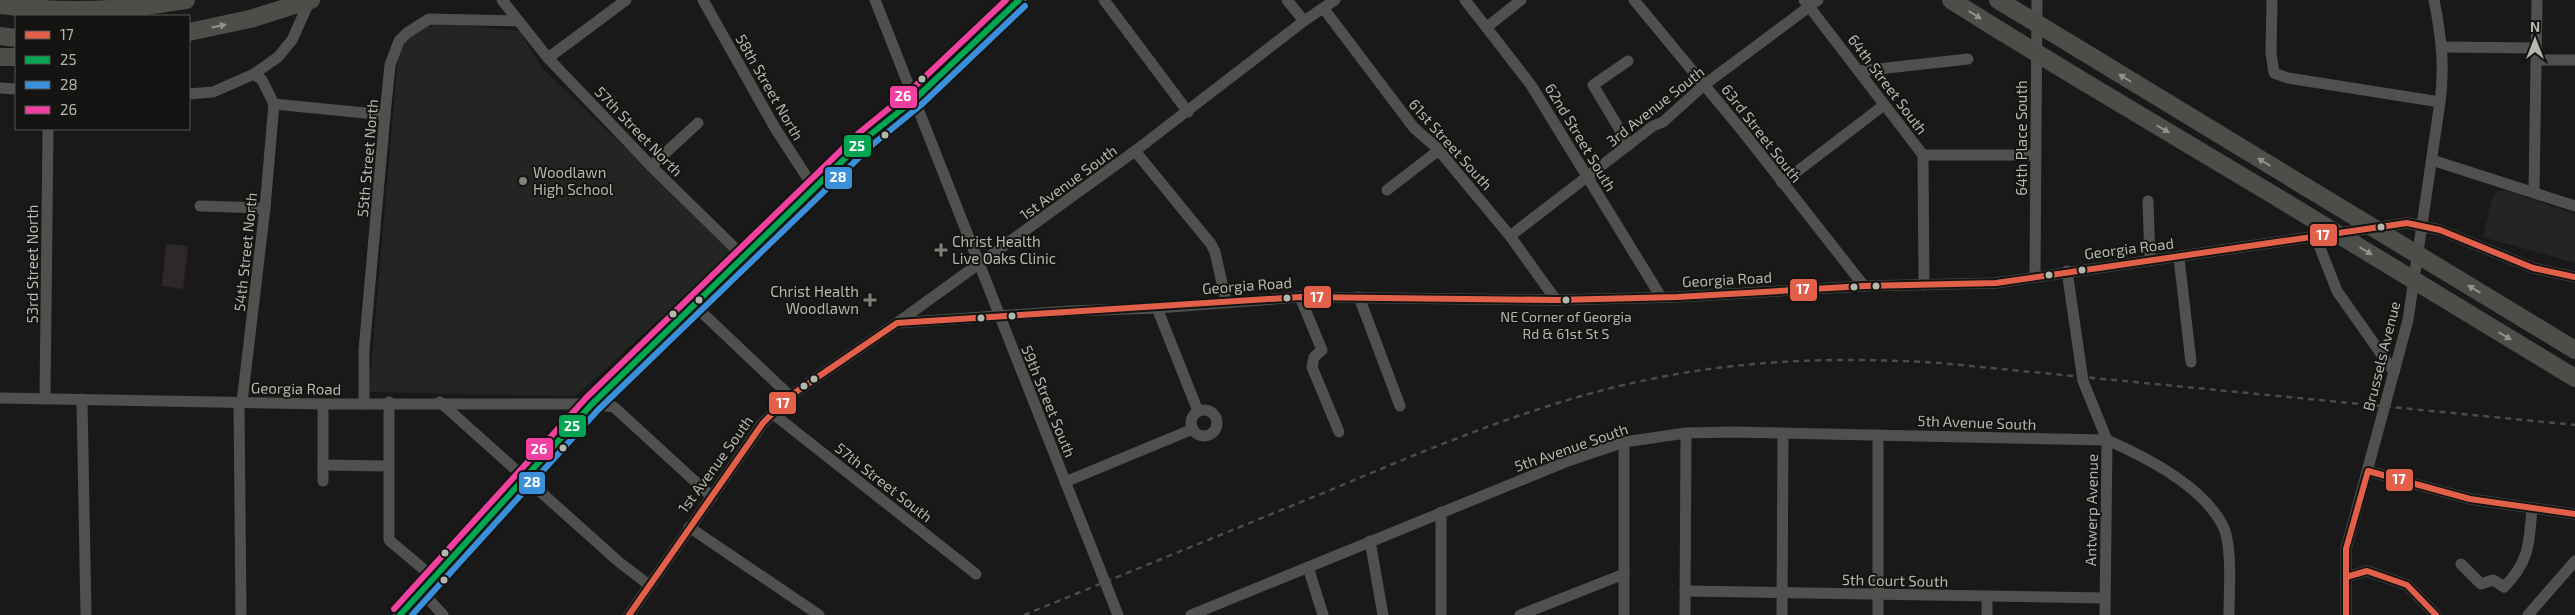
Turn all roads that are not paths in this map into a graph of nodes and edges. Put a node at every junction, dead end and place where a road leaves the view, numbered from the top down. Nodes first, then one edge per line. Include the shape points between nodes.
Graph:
1 (186, 0) edge
2 (310, 0) edge
3 (502, 0) edge
4 (626, 0) edge
5 (703, 0) edge
6 (875, 0) edge
7 (1019, 0) edge
8 (1104, 0) edge
9 (1287, 0) edge
10 (1334, 0) edge
11 (1465, 0) edge
12 (1521, 0) edge
13 (1634, 0) edge
14 (1951, 0) edge
15 (1998, 0) edge
16 (2037, 0) edge
17 (2272, 0) edge
18 (2434, 0) edge
19 (2537, 0) edge
20 (1811, 2) edge
21 (0, 5) edge
22 (1324, 9) junction
23 (518, 21) junction
24 (1304, 21) junction
25 (1487, 27) junction
26 (190, 32) edge
27 (0, 36) edge
28 (15, 38) edge
29 (2442, 47) junction
30 (2537, 54) junction
31 (0, 57) edge
32 (15, 57) edge
33 (548, 58) junction
34 (1968, 59) dead end
35 (2575, 60) edge
36 (1628, 61) dead end
37 (1860, 70) junction
38 (254, 74) junction
39 (1704, 85) junction
40 (0, 88) edge
41 (15, 89) edge
42 (190, 94) edge
43 (915, 99) junction
44 (2440, 102) junction
45 (274, 104) junction
46 (1884, 105) junction
47 (1188, 112) junction
48 (385, 115) junction
49 (698, 123) dead end
50 (48, 130) edge
51 (1629, 145) junction
52 (1439, 150) junction
53 (1135, 151) junction
54 (1922, 155) junction
55 (2035, 155) junction
56 (2432, 160) junction
57 (651, 166) junction
58 (1588, 177) junction
59 (1782, 183) junction
60 (814, 188) junction
61 (1387, 190) dead end
62 (2534, 192) junction
63 (2148, 201) dead end
64 (200, 206) dead end
65 (2575, 206) edge
66 (265, 208) junction
67 (2422, 225) junction
68 (2315, 235) junction
69 (1510, 236) junction
70 (744, 257) junction
71 (2179, 258) junction
72 (2150, 261) junction
73 (978, 265) junction
74 (2067, 270) junction
75 (2035, 275) junction
76 (2575, 277) edge
77 (1864, 286) junction
78 (1924, 286) junction
79 (1300, 297) junction
80 (1359, 297) junction
81 (1661, 297) junction
82 (1556, 300) junction
83 (1226, 301) junction
84 (693, 304) junction
85 (1157, 308) junction
86 (999, 316) junction
87 (897, 323) junction
88 (2575, 350) edge
89 (2191, 362) dead end
90 (2394, 372) junction
91 (2575, 378) edge
92 (790, 396) junction
93 (0, 398) edge
94 (46, 399) junction
95 (82, 399) junction
96 (241, 402) junction
97 (389, 402) junction
98 (440, 402) junction
99 (323, 404) junction
100 (364, 404) junction
101 (592, 404) junction
102 (1400, 406) dead end
103 (1198, 411) junction
104 (772, 414) junction
105 (1193, 430) junction
106 (1339, 432) dead end
107 (1686, 433) junction
108 (1784, 433) junction
109 (1878, 434) junction
110 (2107, 440) junction
111 (1624, 442) junction
112 (323, 465) junction
113 (388, 466) junction
114 (2368, 471) junction
115 (525, 477) junction
116 (323, 481) dead end
117 (1065, 482) junction
118 (712, 497) junction
119 (2532, 508) junction
120 (1441, 512) junction
121 (2575, 514) edge
122 (689, 527) junction
123 (1370, 541) junction
124 (2575, 561) edge
125 (2461, 564) dead end
126 (1308, 567) junction
127 (976, 574) dead end
128 (1624, 574) junction
129 (2346, 577) junction
130 (434, 578) junction
131 (649, 585) junction
132 (422, 592) junction
133 (1685, 592) junction
134 (1782, 592) junction
135 (1878, 594) junction
136 (1987, 596) junction
137 (2105, 598) junction
138 (1194, 614) edge
139 (86, 615) edge
140 (241, 615) edge
141 (400, 615) edge
142 (443, 615) edge
143 (629, 615) edge
144 (820, 615) edge
145 (1118, 615) edge
146 (1323, 615) edge
147 (1383, 615) edge
148 (1441, 615) edge
149 (1520, 615) edge
150 (1624, 615) edge
151 (1685, 615) edge
152 (1782, 615) edge
153 (1878, 615) edge
154 (1987, 615) edge
155 (2105, 615) edge
156 (2229, 615) edge
157 (2346, 615) edge
158 (2436, 615) edge
159 (2528, 615) edge

1 - 21 highway via 91,9
26 -> 2 highway, bridge via 250,19
2 - 38 street via 292,40 278,57
3 - 23 street, 57th Street North
4 - 33 street
5 - 60 street, 58th Street North via 775,128
6 - 43 street, 59th Street South
7 - 43 main road
8 - 47 street
9 - 24 street
10 - 22 street, 1st Avenue South
11 - 25 street, 62nd Street South
12 - 25 street
13 - 39 street, 63rd Street South
14 -> 91 highway, bridge
88 -> 15 highway, bridge
16 - 55 street, 64th Place South
17 - 44 street via 2274,73 2288,78
18 - 29 street
19 - 30 street
20 - 37 street, 64th Street South
20 - 39 street, 3rd Avenue South
22 - 24 street, 1st Avenue South
22 - 52 street, 61st Street South via 1414,128
23 - 33 street, 57th Street North
23 - 48 street, 55th Street North via 428,19 407,33 399,41 390,65
24 - 47 street, 1st Avenue South
25 - 58 street, 62nd Street South via 1532,85
27 - 28 highway
29 - 30 street
29 - 44 street, Brussels Avenue via 2444,77
30 - 35 street
30 - 62 street
31 - 32 highway
33 - 57 street, 57th Street North
34 - 37 street
36 - 51 street via 1593,85
37 - 46 street, 64th Street South
38 - 42 street via 213,92
38 - 45 street via 262,80
39 - 51 street, 3rd Avenue South via 1663,122
39 - 59 street, 63rd Street South
40 - 41 street
43 - 60 main road via 866,138
43 - 73 street, 59th Street South
44 - 56 street, Brussels Avenue
45 - 48 street
45 - 66 street, 54th Street North
46 - 54 street, 64th Street South
46 - 59 street
47 - 53 street, 1st Avenue South
48 - 100 street, 55th Street North via 364,350
49 - 57 street
50 - 94 street, 53rd Street North
51 - 58 street, 3rd Avenue South
52 - 61 street
52 - 69 street, 61st Street South
53 - 73 street, 1st Avenue South
53 - 83 street via 1216,252
54 - 55 street
54 - 78 street, 64th Street South
55 - 75 street, 64th Place South
56 - 62 street
56 - 67 street, Brussels Avenue
57 - 70 street, 57th Street North
58 - 69 street, 3rd Avenue South
58 - 81 street, 62nd Street South
59 - 77 street, 63rd Street South
60 - 70 main road
62 - 65 street
63 - 72 street
64 - 66 street
66 - 96 street, 54th Street North
67 - 68 street, Georgia Road via 2407,223
67 - 76 street, Georgia Road via 2533,268
67 - 90 street, Brussels Avenue via 2408,320
68 - 71 street, Georgia Road
68 - 90 street via 2337,291
69 - 82 street, 61st Street South
70 - 84 main road
71 - 72 street, Georgia Road
71 - 89 street
72 - 74 street, Georgia Road
73 - 86 street, 59th Street South
73 - 87 street, 1st Avenue South
74 - 75 street, Georgia Road
74 - 110 street, Antwerp Avenue via 2083,381
75 - 78 street, Georgia Road via 1996,282
77 - 78 street, Georgia Road
77 - 81 street, Georgia Road
79 - 80 street, Georgia Road
79 - 83 street, Georgia Road
79 - 106 street via 1322,350 1314,358 1312,367
80 - 82 street, Georgia Road
80 - 102 street
81 - 82 street, Georgia Road
83 - 85 street, Georgia Road
84 - 92 street
84 - 101 main road
85 - 86 street, Georgia Road
85 - 103 street
86 - 87 street, Georgia Road
86 - 117 street, 59th Street South
87 - 92 street, 1st Avenue South
90 - 114 street, Brussels Avenue
92 - 104 street, 1st Avenue South
93 - 94 street, Georgia Road
94 - 95 street, Georgia Road
95 - 96 street, Georgia Road
95 - 139 street
96 - 99 street, Georgia Road
96 - 140 street, 54th Street North
97 - 98 street, Georgia Road
97 - 100 street, Georgia Road
97 - 113 street
98 - 101 street, Georgia Road
98 - 115 street
99 - 100 street, Georgia Road
99 - 112 street
101 - 115 main road
101 - 118 street, Georgia Road via 614,407
103 - 105 street via 1191,421
103 - 105 street via 1207,410 1214,415 1217,427 1208,436
104 - 118 street, 1st Avenue South
104 - 127 street, 57th Street South
105 - 117 street
107 - 108 street, 5th Avenue South
107 - 111 street, 5th Avenue South
107 - 133 street
108 - 109 street, 5th Avenue South
108 - 134 street
109 - 110 street, 5th Avenue South
109 - 135 street
110 - 137 street, Antwerp Avenue
110 - 156 street via 2133,451 2169,473 2201,498 2222,524 2230,570
111 - 120 street, 5th Avenue South
111 - 128 street
112 - 113 street
112 - 116 street
113 - 130 street via 389,540
114 - 119 street via 2470,500
114 - 129 street, Brussels Avenue via 2346,549
115 - 130 main road
115 - 131 street
117 - 145 street, 59th Street South
118 - 122 street, 1st Avenue South
119 - 121 street
119 - 125 street via 2529,549 2524,563 2504,587 2493,580 2481,584
120 - 123 street, 5th Avenue South
120 - 148 street
122 - 131 street, 1st Avenue South
122 - 144 street
123 - 126 street, 5th Avenue South
123 - 147 street
124 - 159 street
126 - 138 street, 5th Avenue South
126 - 146 street
128 - 149 street
128 - 150 street
129 - 157 street, Brussels Avenue
129 - 158 street via 2367,571 2407,585
130 - 132 main road
131 - 143 street, 1st Avenue South
132 - 141 main road
132 - 142 street
133 - 134 street, 5th Court South
133 - 151 street
134 - 135 street, 5th Court South
134 - 152 street
135 - 136 street, 5th Court South
135 - 153 street
136 - 137 street, 5th Court South
136 - 154 street
137 - 155 street, Antwerp Avenue

